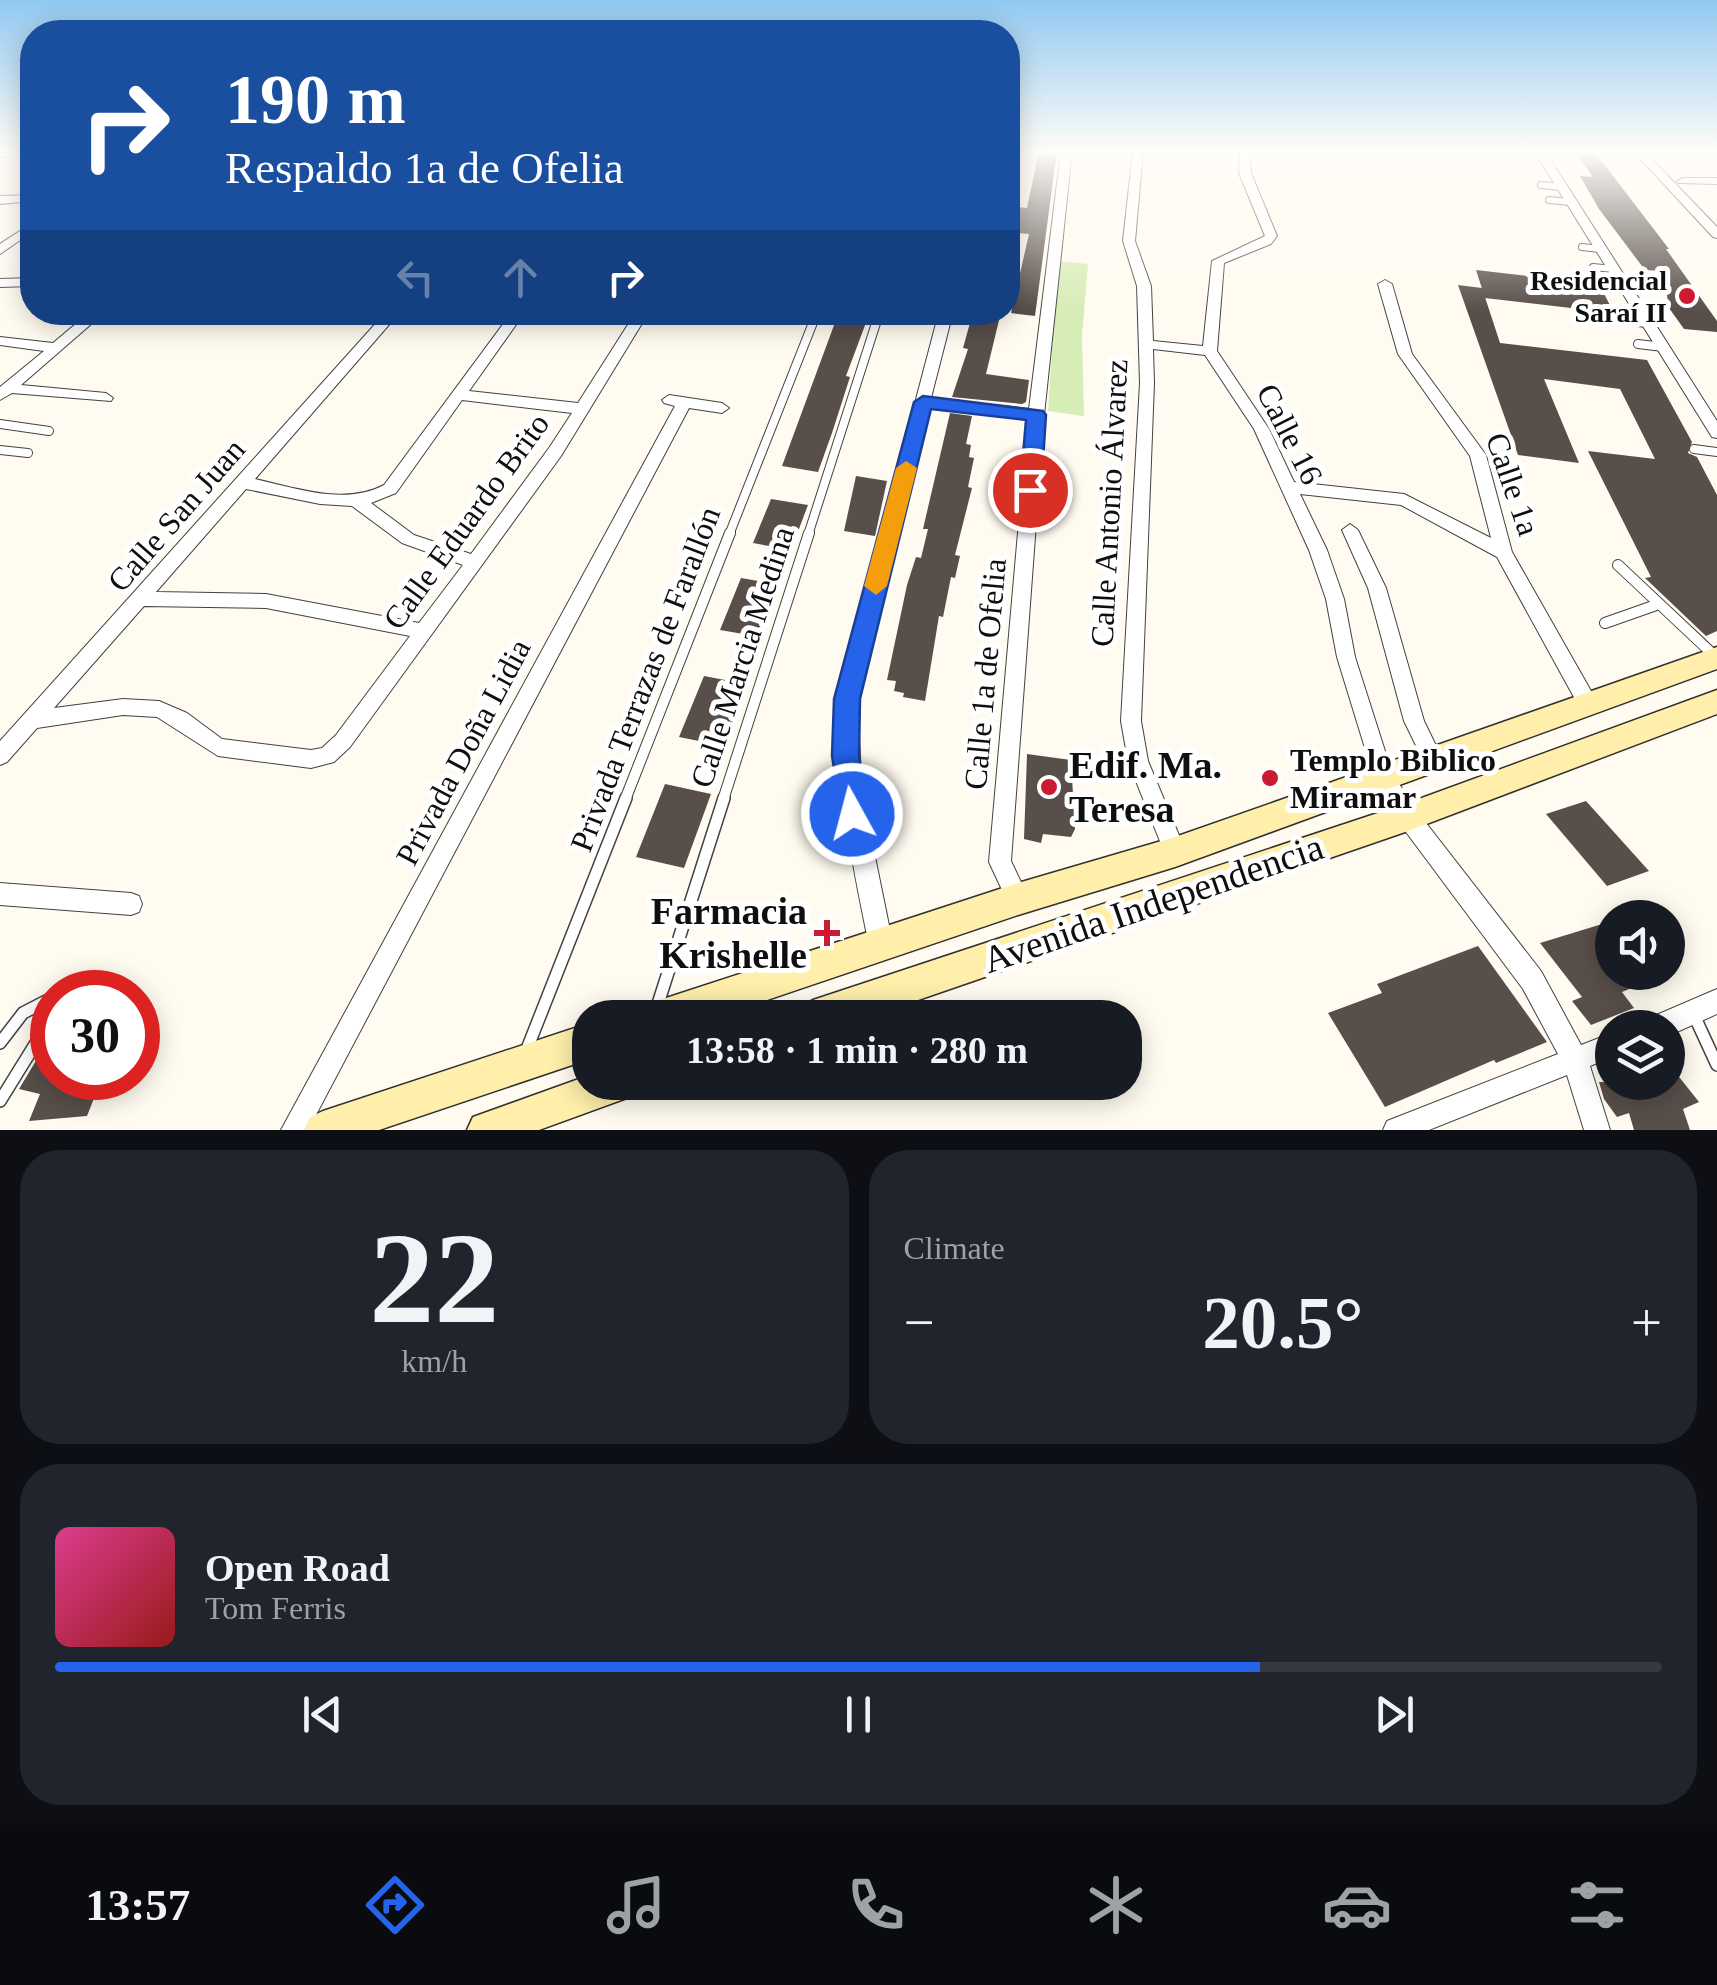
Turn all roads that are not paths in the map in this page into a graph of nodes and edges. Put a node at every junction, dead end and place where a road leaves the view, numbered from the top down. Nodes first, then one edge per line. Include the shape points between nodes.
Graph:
1 (1060, 204) edge
2 (1132, 204) edge
3 (1258, 204) edge
4 (1572, 204) edge
5 (1688, 204) edge
6 (1717, 234) edge
7 (1582, 247) dead end
8 (1600, 248) junction
9 (1593, 267) dead end
10 (1613, 269) junction
11 (1385, 284) dead end
12 (1627, 321) dead end
13 (1648, 323) junction
14 (84, 325) edge
15 (383, 325) edge
16 (509, 325) edge
17 (635, 325) edge
18 (812, 325) edge
19 (876, 325) edge
20 (943, 325) edge
21 (0, 340) edge
22 (1146, 344) junction
23 (1638, 344) dead end
24 (1663, 347) junction
25 (58, 348) junction
26 (1210, 351) junction
27 (4, 391) edge
28 (458, 395) junction
29 (106, 398) dead end
30 (923, 402) junction
31 (722, 408) dead end
32 (584, 409) junction
33 (1036, 415) junction
34 (0, 424) edge
35 (50, 430) dead end
36 (1717, 433) edge
37 (1694, 449) dead end
38 (0, 450) edge
39 (1717, 452) edge
40 (28, 454) dead end
41 (244, 483) junction
42 (1288, 487) junction
43 (359, 503) junction
44 (1350, 530) dead end
45 (1503, 552) junction
46 (474, 562) junction
47 (1618, 565) dead end
48 (143, 598) junction
49 (1659, 604) junction
50 (1605, 623) dead end
51 (424, 631) junction
52 (1713, 663) edge
53 (1717, 702) edge
54 (1588, 704) junction
55 (34, 720) junction
56 (0, 756) edge
57 (1433, 760) junction
58 (1383, 777) junction
59 (1408, 817) junction
60 (1176, 852) junction
61 (0, 894) edge
62 (1018, 899) junction
63 (131, 904) dead end
64 (882, 945) junction
65 (663, 1000) edge
66 (736, 1000) edge
67 (866, 1000) edge
68 (1717, 1001) edge
69 (30, 1009) edge
70 (1693, 1012) junction
71 (1685, 1015) edge
72 (0, 1043) edge
73 (572, 1047) edge
74 (30, 1052) edge
75 (1595, 1052) edge
76 (1575, 1060) junction
77 (521, 1064) junction
78 (1717, 1064) edge
79 (572, 1100) edge
80 (0, 1101) edge
81 (294, 1130) edge
82 (324, 1130) edge
83 (486, 1130) edge
84 (1396, 1130) edge
85 (1597, 1130) edge

1 - 33 street, Calle 1a de Ofelia
2 - 22 street, Calle Antonio Álvarez via 1128,240 1144,286
3 - 26 street via 1272,236 1218,261
4 - 8 street
5 - 6 street
7 - 8 lane
8 - 10 street
9 - 10 lane
10 - 13 street
11 - 45 street, Calle 1a via 1406,354 1478,455
12 - 13 lane
13 - 24 street
14 - 25 street
15 - 41 street, Calle San Juan
16 - 28 street
17 - 32 street, Calle Eduardo Brito
18 - 77 lane, Privada Terrazas de Farallón
19 - 65 lane, Calle Marcia Medina
20 - 30 street
21 - 25 street
22 - 26 street
22 - 60 street, Calle Antonio Álvarez via 1131,721 1138,761
23 - 24 lane
24 - 36 street
25 - 27 street
26 - 42 street, Calle 16 via 1248,405
27 - 29 street
28 - 32 street
28 - 43 street via 390,490
30 - 33 street
30 - 64 street via 847,699 852,814
31 - 81 street, Privada Doña Lidia via 676,402
32 - 46 street, Calle Eduardo Brito
33 - 62 street, Calle 1a de Ofelia via 1000,862
34 - 35 lane
37 - 39 lane
38 - 40 lane
41 - 43 street
41 - 48 street, Calle San Juan
42 - 45 street via 1404,500
42 - 58 street, Calle 16 via 1327,574
43 - 46 street via 408,539
44 - 57 street
45 - 54 street, Calle 1a
46 - 51 street, Calle Eduardo Brito
47 - 49 lane
48 - 51 street via 266,602
48 - 55 street, Calle San Juan
49 - 50 lane
49 - 52 lane
51 - 55 street, Calle Eduardo Brito via 327,756 218,748 159,710 123,707
52 - 54 main road, Avenida Independencia
53 - 59 main road, Avenida Independencia
54 - 57 main road, Avenida Independencia
55 - 56 street, Calle San Juan
57 - 58 main road, Avenida Independencia
58 - 59 street, Calle 16
58 - 60 main road, Avenida Independencia
59 - 67 main road, Avenida Independencia
59 - 76 street, Calle 16 via 1532,980
60 - 62 main road, Avenida Independencia
61 - 63 street
62 - 64 main road, Avenida Independencia
64 - 66 main road, Avenida Independencia
68 - 70 street
69 - 72 lane
70 - 71 street
70 - 78 lane
73 - 77 main road
74 - 80 lane
75 - 76 street
76 - 84 street
76 - 85 street, Calle 16
77 - 82 main road
79 - 83 main road

